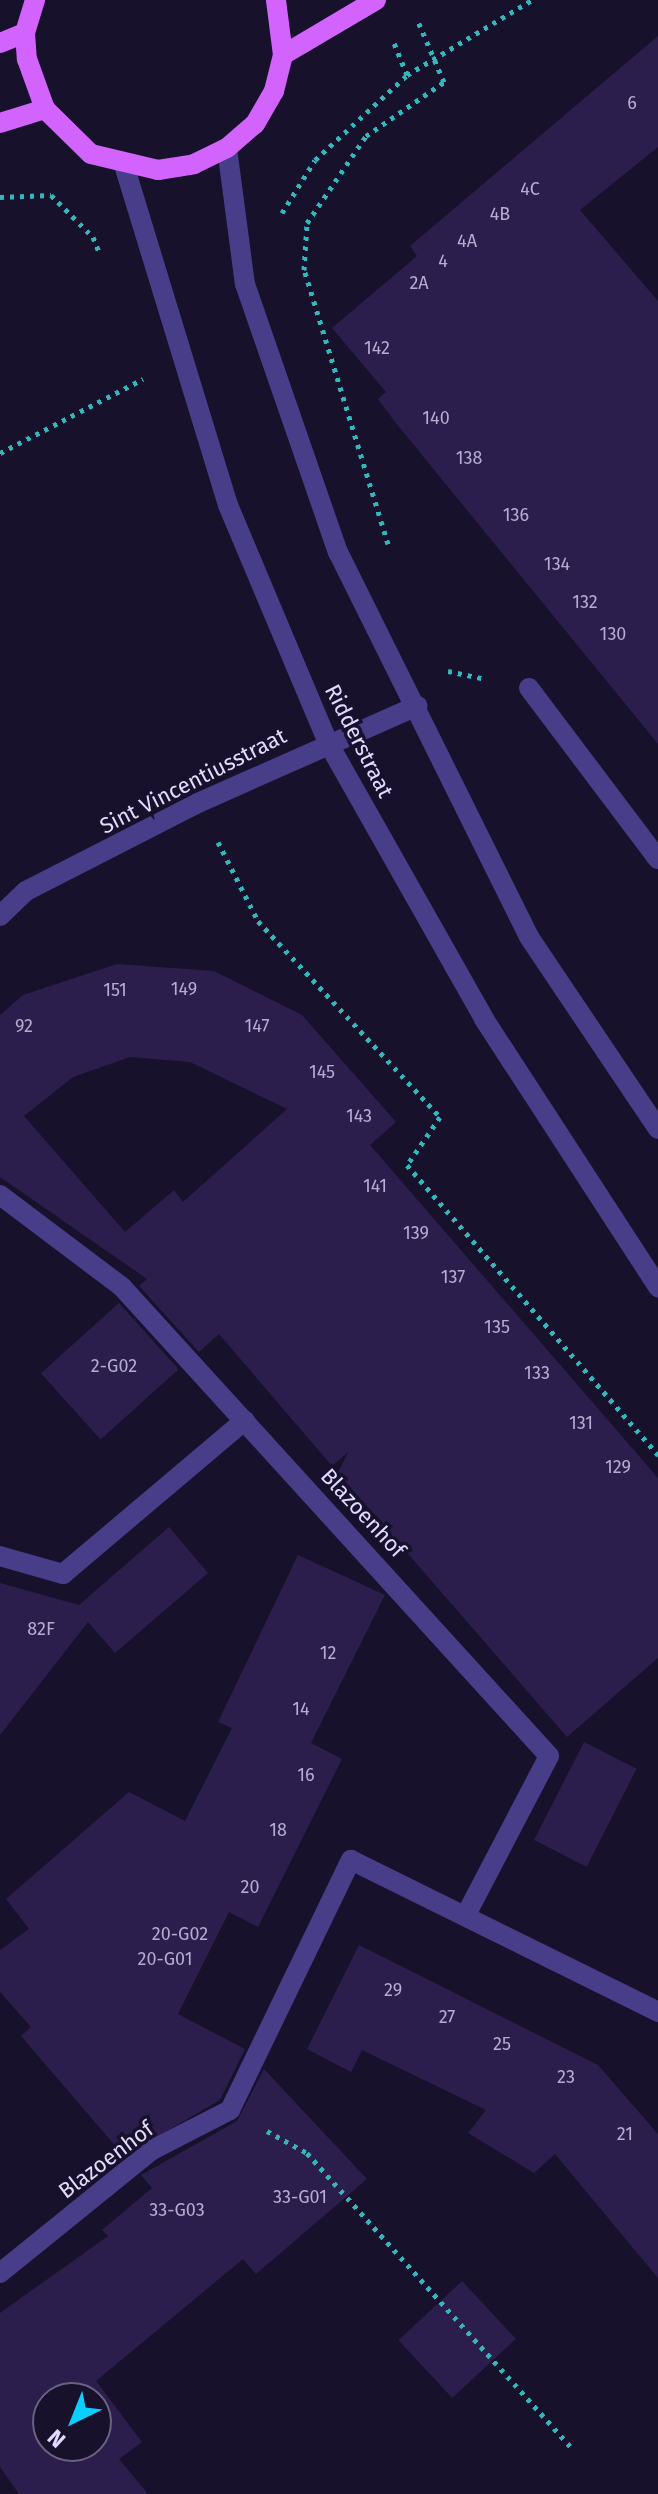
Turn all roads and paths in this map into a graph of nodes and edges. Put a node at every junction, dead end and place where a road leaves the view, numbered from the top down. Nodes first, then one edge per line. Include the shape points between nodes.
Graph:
1 (35, 0) edge
2 (276, 0) edge
3 (376, 0) edge
4 (532, 0) edge
5 (415, 12) dead end
6 (25, 33) junction
7 (392, 38) dead end
8 (0, 43) edge
9 (283, 55) junction
10 (432, 62) junction
11 (407, 75) junction
12 (45, 109) junction
13 (0, 123) edge
14 (227, 148) junction
15 (124, 165) junction
16 (0, 197) edge
17 (278, 219) dead end
18 (104, 262) dead end
19 (144, 378) dead end
20 (0, 453) edge
21 (390, 549) dead end
22 (442, 669) dead end
23 (529, 688) joint
24 (417, 706) junction
25 (327, 741) junction
26 (198, 803) junction
27 (658, 859) edge
28 (0, 916) edge
29 (658, 1129) edge
30 (0, 1195) edge
31 (658, 1287) edge
32 (245, 1420) junction
33 (658, 1455) edge
34 (0, 1556) edge
35 (467, 1913) junction
36 (658, 2012) edge
37 (230, 2110) junction
38 (0, 2273) edge
39 (570, 2446) dead end

1 - 6 main road
2 - 9 main road
3 - 9 main road
4 - 10 path
5 - 10 path
6 - 8 main road
6 - 12 main road via 30,72
7 - 11 path
9 - 14 main road via 274,91 255,124
10 - 11 path
10 - 21 path via 444,82 366,136 307,223 304,270
11 - 17 path via 315,160
12 - 13 main road
12 - 15 main road via 91,154
14 - 15 main road via 194,164 158,170
14 - 24 street via 245,284 338,552
15 - 25 street, Ridderstraat via 228,505
16 - 18 path via 51,195 93,237
19 - 20 path
22 - 23 path
23 - 27 street
24 - 25 street, Sint Vincentiusstraat
24 - 29 street via 529,937
25 - 26 street, Sint Vincentiusstraat
25 - 31 street, Ridderstraat via 484,1019
26 - 28 street, Sint Vincentiusstraat via 26,891
26 - 33 path via 258,921 440,1117 407,1165
30 - 32 street, Blazoenhof via 122,1287
32 - 34 street via 63,1574
32 - 35 street, Blazoenhof via 549,1756
35 - 36 street
35 - 37 street via 351,1860
37 - 38 street, Blazoenhof via 152,2150
37 - 39 path via 307,2153

